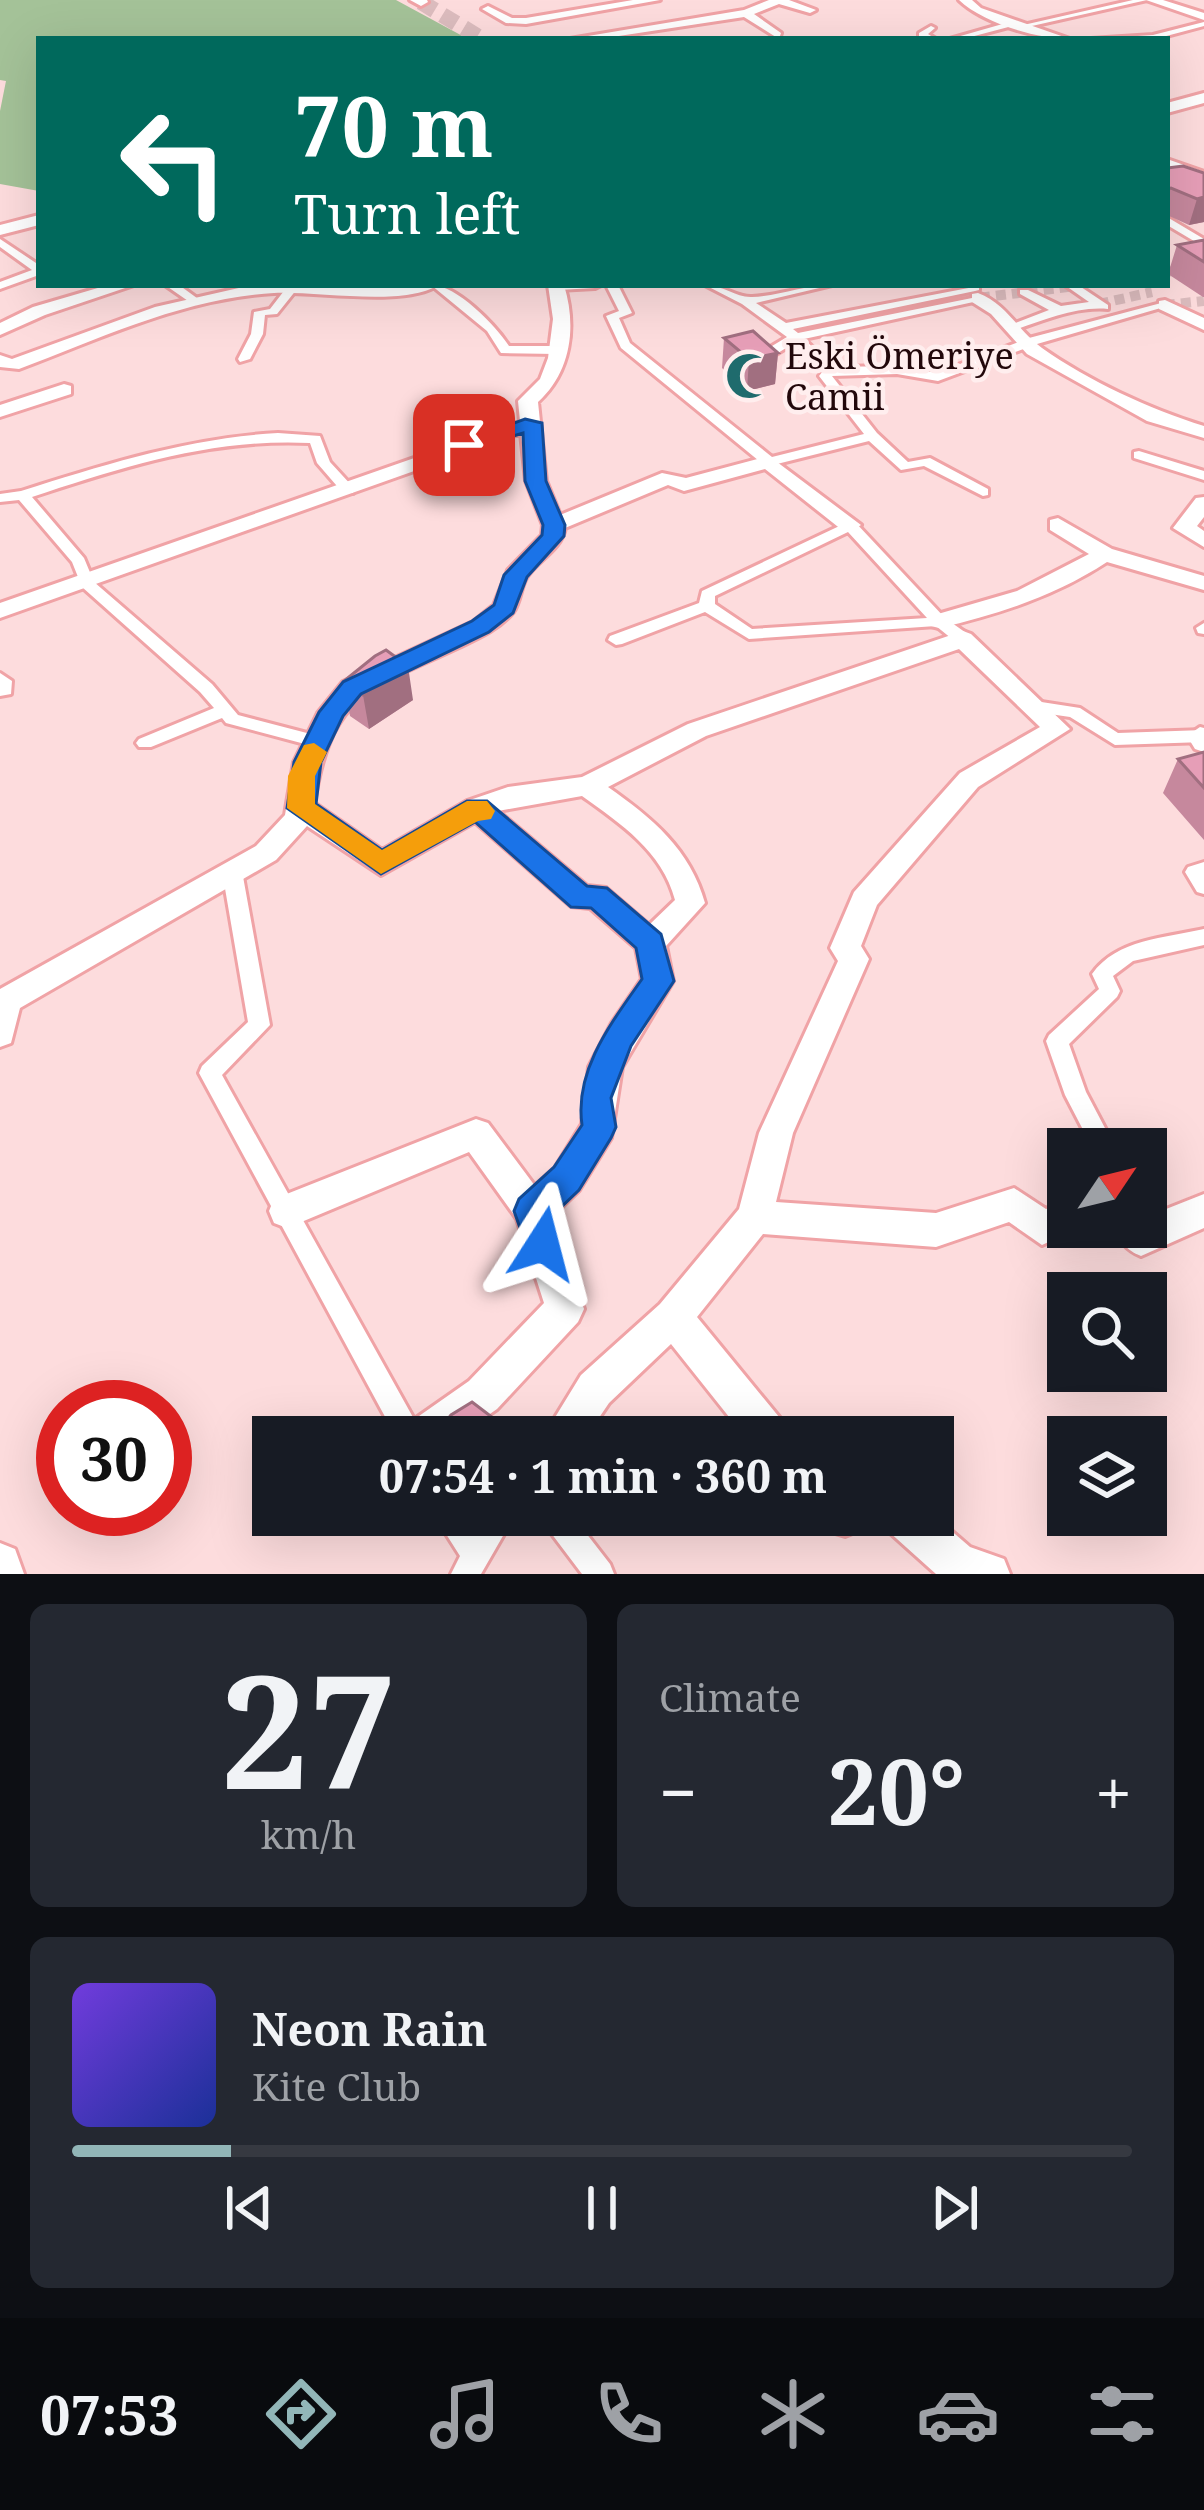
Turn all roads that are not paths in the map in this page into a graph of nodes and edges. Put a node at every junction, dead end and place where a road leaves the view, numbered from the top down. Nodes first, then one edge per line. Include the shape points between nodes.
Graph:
1 (654, 0) edge
2 (967, 0) edge
3 (1143, 0) edge
4 (1152, 0) edge
5 (780, 1) edge
6 (488, 10) dead end
7 (810, 10) dead end
8 (746, 13) junction
9 (547, 18) junction
10 (1204, 20) edge
11 (1018, 25) junction
12 (566, 36) edge
13 (592, 36) edge
14 (776, 36) edge
15 (968, 36) edge
16 (1054, 36) edge
17 (1157, 36) edge
18 (1204, 98) edge
19 (1170, 107) edge
20 (36, 221) edge
21 (1170, 222) edge
22 (0, 230) edge
23 (0, 242) edge
24 (1204, 244) edge
25 (36, 268) edge
26 (36, 271) edge
27 (0, 286) edge
28 (119, 288) edge
29 (134, 288) edge
30 (175, 288) edge
31 (273, 288) edge
32 (279, 288) edge
33 (297, 288) edge
34 (417, 288) edge
35 (438, 288) edge
36 (557, 288) edge
37 (614, 288) edge
38 (718, 288) edge
39 (812, 288) edge
40 (1075, 288) edge
41 (1024, 292) dead end
42 (977, 293) joint
43 (195, 302) junction
44 (746, 302) junction
45 (1099, 304) junction
46 (1165, 305) joint
47 (172, 309) junction
48 (1059, 310) junction
49 (1118, 316) junction
50 (1204, 325) edge
51 (1011, 327) junction
52 (0, 331) edge
53 (789, 332) junction
54 (1030, 345) junction
55 (557, 350) junction
56 (761, 358) edge
57 (244, 359) dead end
58 (0, 361) edge
59 (830, 371) junction
60 (64, 390) dead end
61 (0, 411) edge
62 (532, 423) junction
63 (1204, 432) edge
64 (872, 436) junction
65 (1139, 455) dead end
66 (769, 462) junction
67 (1204, 476) edge
68 (348, 490) junction
69 (983, 492) dead end
70 (23, 495) junction
71 (0, 498) edge
72 (1204, 503) edge
73 (554, 525) junction
74 (850, 525) junction
75 (1058, 525) dead end
76 (1204, 540) edge
77 (1104, 554) junction
78 (87, 584) junction
79 (1204, 584) edge
80 (706, 606) junction
81 (0, 611) edge
82 (951, 630) junction
83 (616, 640) dead end
84 (1035, 706) junction
85 (225, 710) junction
86 (1203, 739) edge
87 (320, 742) junction
88 (145, 743) dead end
89 (587, 785) junction
90 (301, 808) junction
91 (477, 808) junction
92 (1204, 869) edge
93 (232, 871) junction
94 (1204, 887) edge
95 (1204, 937) edge
96 (650, 943) junction
97 (0, 1034) edge
98 (1094, 1128) edge
99 (1204, 1210) edge
100 (286, 1211) junction
101 (532, 1211) junction
102 (755, 1217) junction
103 (1047, 1226) edge
104 (1167, 1228) edge
105 (673, 1317) junction
106 (399, 1416) edge
107 (453, 1416) edge
108 (576, 1416) edge
109 (753, 1416) edge
110 (457, 1536) edge
111 (488, 1536) edge
112 (571, 1536) edge
113 (926, 1536) edge
114 (0, 1564) edge
115 (470, 1564) edge
116 (3, 1574) edge
117 (600, 1574) edge
118 (989, 1574) edge

1 - 9 street
2 - 11 street
3 - 11 street
4 - 10 street
5 - 7 street
5 - 8 street
6 - 9 street via 510,21
8 - 13 street
8 - 14 street
9 - 12 street
10 - 17 street
11 - 15 street
11 - 16 street
18 - 19 main road
20 - 22 street
21 - 24 street
23 - 25 street
26 - 27 street
28 - 52 street
29 - 47 street
30 - 43 street
31 - 43 street
32 - 57 street via 273,312 260,312
33 - 34 street
35 - 55 street via 505,350
36 - 55 street
37 - 66 street via 626,313 612,316 625,345
38 - 44 street
39 - 44 street
40 - 45 street
41 - 48 street
42 - 51 street
42 - 53 street
43 - 47 street
44 - 53 street
45 - 48 street
45 - 49 street
46 - 49 street
46 - 50 street
47 - 58 street via 12,365
48 - 51 street
49 - 54 street
51 - 54 street
53 - 56 street
53 - 59 street
54 - 59 street via 938,377
54 - 63 street via 1154,417
55 - 62 street via 549,380 528,400
59 - 64 street via 824,376
60 - 61 street
62 - 68 street
62 - 73 street via 536,481
64 - 66 street
64 - 69 street via 906,467 925,461
65 - 67 street
66 - 73 street via 684,485 669,477
66 - 74 street
68 - 70 street via 315,439 281,436 146,457
68 - 78 street
70 - 71 street
70 - 78 street via 79,560
72 - 76 street via 1184,527
73 - 87 street via 516,575 504,608 481,627 352,688
74 - 80 street via 707,594
74 - 82 street
75 - 77 street
77 - 79 street
77 - 82 street via 1066,581
78 - 81 street
78 - 85 street
80 - 82 street via 749,634 811,626
80 - 83 street
82 - 84 street
82 - 89 street via 697,730
84 - 86 street via 1074,712 1115,739
84 - 102 street via 1057,729 969,780 864,900 845,948 854,958 776,1133
85 - 87 street via 232,719
85 - 88 street
87 - 90 street via 302,776
89 - 91 street
89 - 96 street via 646,828 687,880 690,903
90 - 91 street via 381,864
90 - 93 street via 266,853
91 - 96 street via 581,898 596,896
92 - 94 street via 1195,872
93 - 97 street via 6,1001
93 - 100 street via 259,1025 210,1073
95 - 98 street via 1127,954 1102,974 1110,991 1057,1041
96 - 101 street via 658,981 617,1040 595,1098 599,1127 567,1179
99 - 104 street
100 - 101 street via 476,1134
100 - 106 street
101 - 107 street via 565,1309
102 - 103 street via 936,1230 1013,1204
102 - 105 street
105 - 108 street
105 - 109 street
110 - 115 street
111 - 115 street
112 - 117 street
113 - 118 street via 958,1564
114 - 116 street

